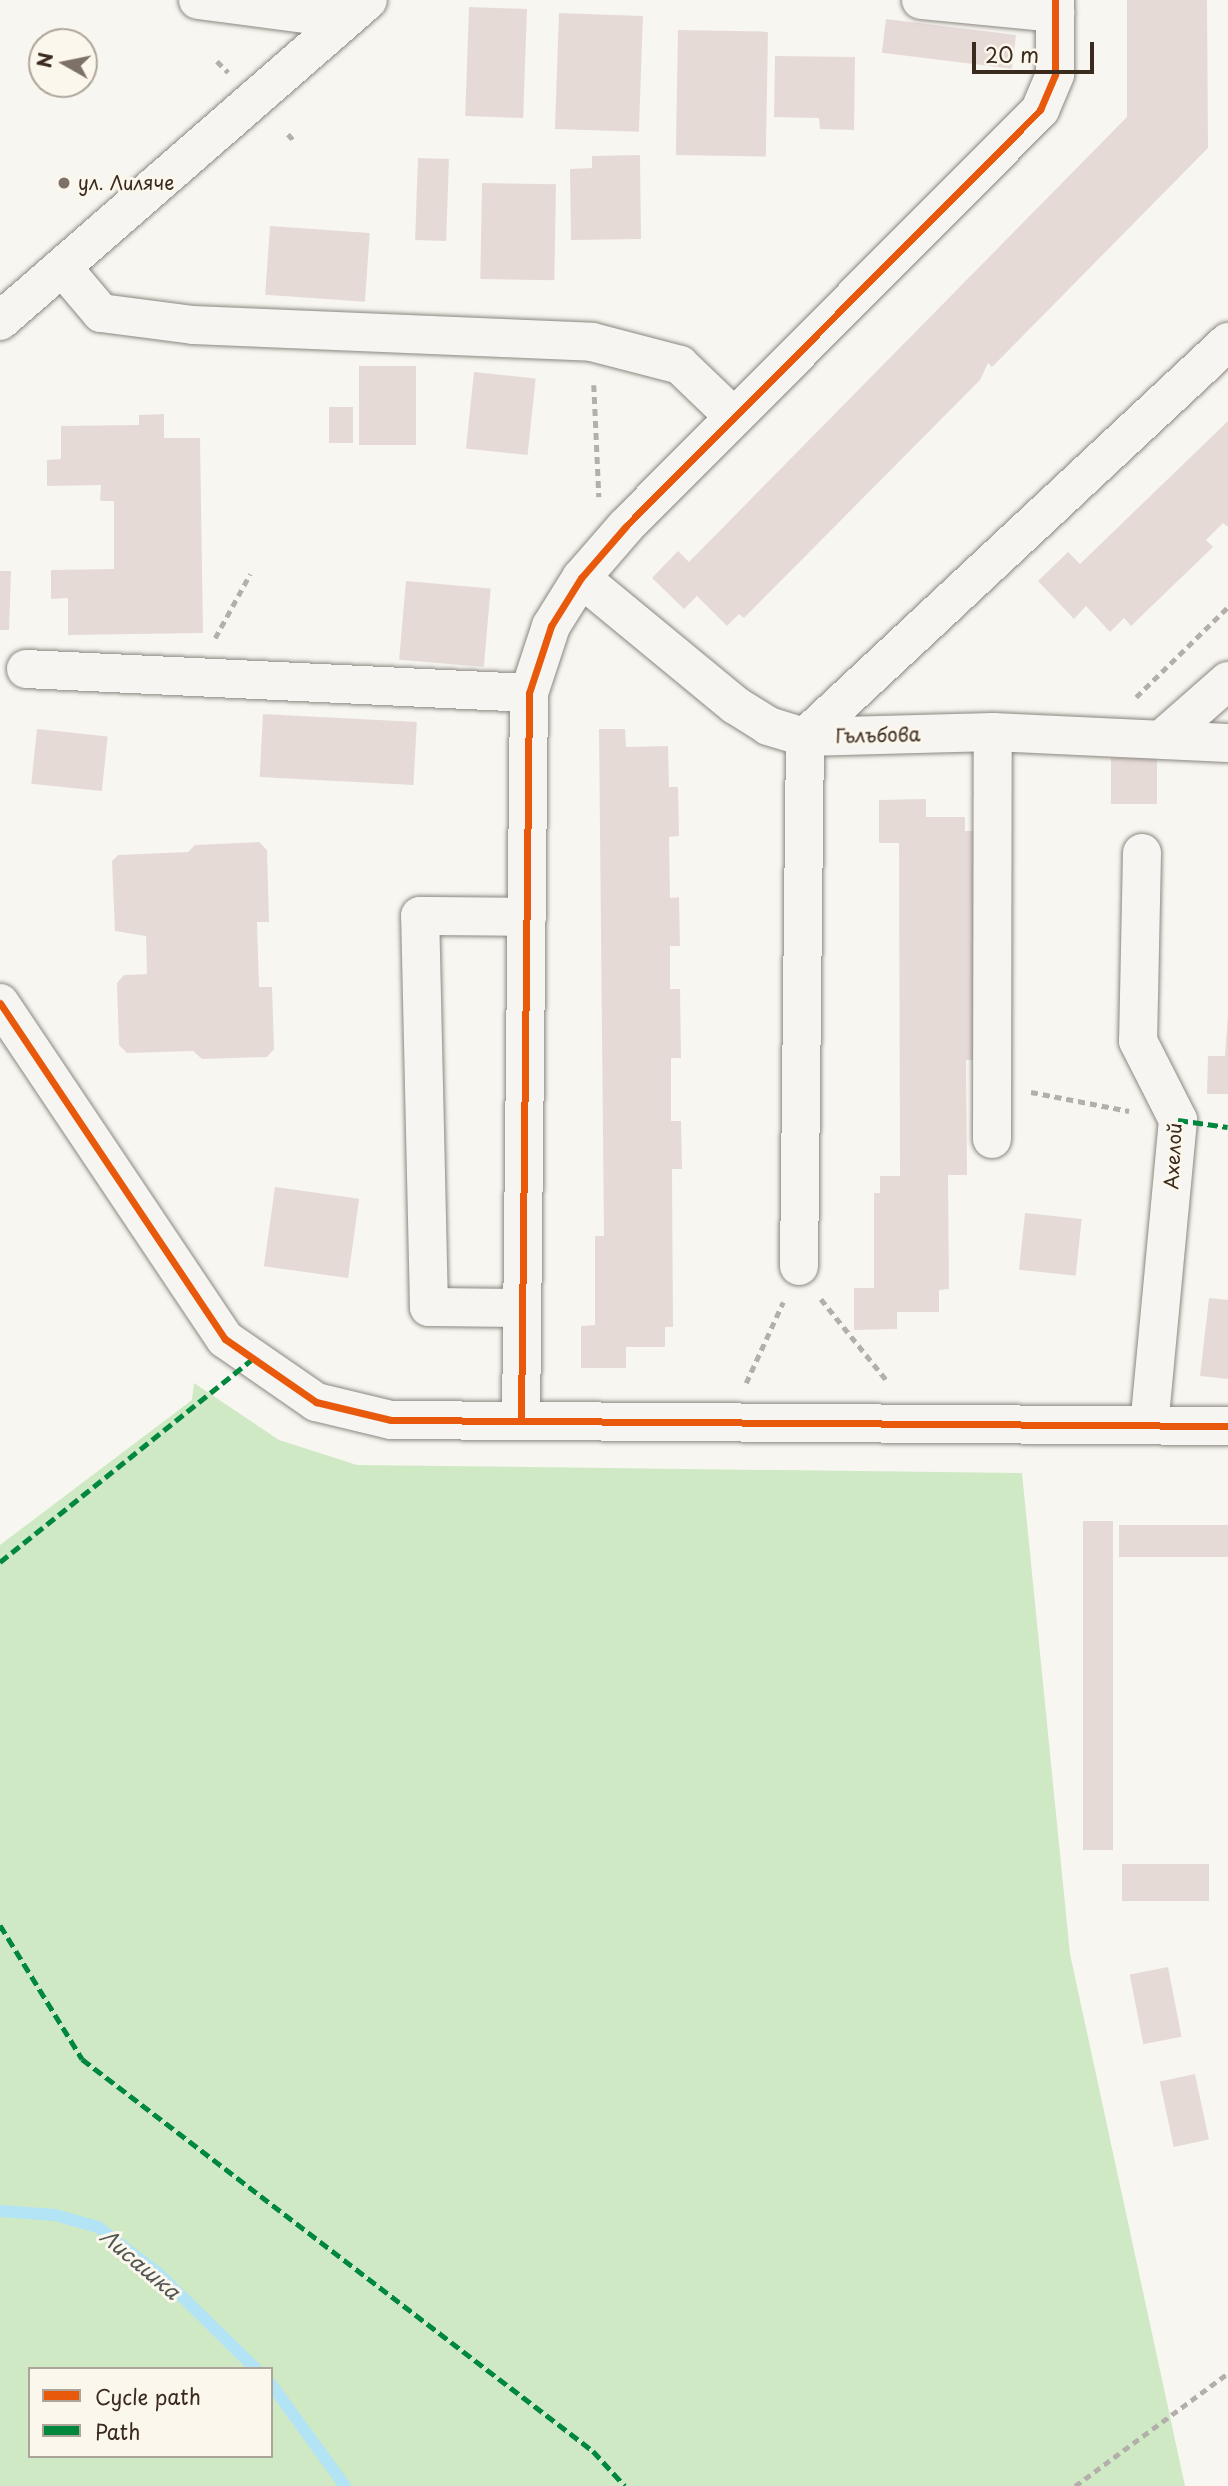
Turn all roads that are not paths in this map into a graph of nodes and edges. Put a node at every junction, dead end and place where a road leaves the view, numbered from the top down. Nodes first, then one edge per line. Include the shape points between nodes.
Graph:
1 (198, 0) edge
2 (921, 0) edge
3 (236, 2) edge
4 (1055, 6) edge
5 (356, 9) edge
6 (63, 268) junction
7 (0, 321) edge
8 (1228, 342) edge
9 (734, 417) junction
10 (581, 578) junction
11 (26, 669) dead end
12 (1228, 681) edge
13 (529, 693) junction
14 (993, 732) junction
15 (805, 737) junction
16 (1162, 739) junction
17 (1228, 743) edge
18 (1142, 853) dead end
19 (527, 917) junction
20 (0, 1003) edge
21 (992, 1139) dead end
22 (799, 1266) road end
23 (522, 1308) junction
24 (521, 1421) junction
25 (1149, 1425) junction
26 (1228, 1426) edge

1 - 3 street
2 - 4 street
3 - 5 street
4 - 9 street via 1055,74 1040,110
5 - 6 street
6 - 7 street
6 - 9 street via 101,313 194,325 592,342 680,365
8 - 15 street
9 - 10 street
10 - 13 street via 551,626
10 - 15 street, Гълъбова via 735,705 768,726
11 - 13 street
12 - 16 street
13 - 19 street
14 - 15 street, Гълъбова
14 - 16 street, Гълъбова
14 - 21 street
15 - 22 street
16 - 17 street, Гълъбова
18 - 25 street, Ахелой via 1138,1041 1178,1120
19 - 23 street
19 - 23 street via 420,916 429,1307
20 - 24 street via 225,1339 242,1353 316,1402 391,1420
23 - 24 street
24 - 25 street
25 - 26 street

